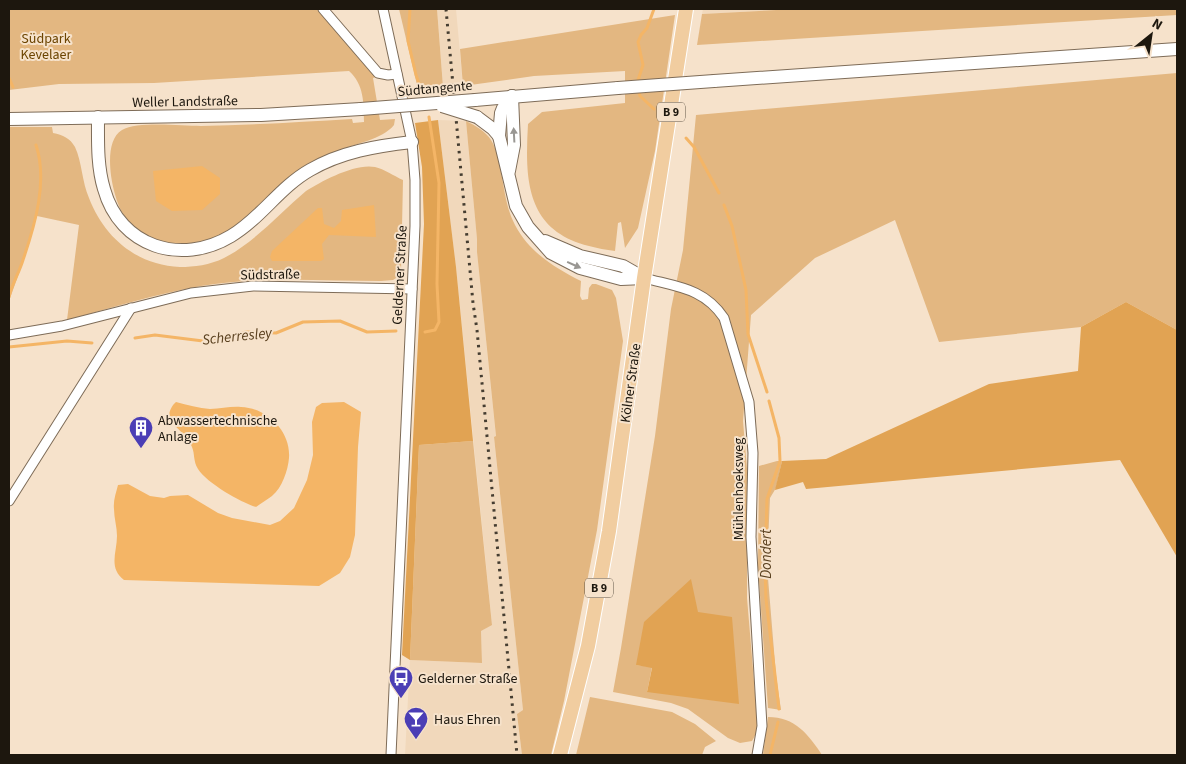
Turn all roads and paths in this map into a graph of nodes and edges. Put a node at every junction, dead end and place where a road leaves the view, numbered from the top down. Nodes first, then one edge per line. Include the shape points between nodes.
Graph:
1 (323, 9) edge
2 (383, 9) edge
3 (686, 9) edge
4 (1177, 49) edge
5 (397, 74) junction
6 (512, 96) junction
7 (429, 104) junction
8 (361, 109) joint
9 (98, 117) junction
10 (9, 119) edge
11 (499, 136) junction
12 (412, 142) junction
13 (509, 173) junction
14 (644, 278) junction
15 (412, 289) junction
16 (131, 308) junction
17 (9, 335) edge
18 (9, 501) edge
19 (391, 755) edge
20 (560, 755) edge
21 (757, 755) edge

1 - 5 street via 378,72 388,76
2 - 5 street, Gelderner Straße
3 - 14 main road, Kölner Straße / B 9
4 - 6 main road, Südtangente, bridge
5 - 12 street, Gelderner Straße
6 - 7 main road, Südtangente, bridge
6 - 11 main road via 501,113
13 -> 6 main road via 514,145
7 - 8 main road, Südtangente, bridge
7 - 11 main road, bridge via 477,117
8 - 9 main road, Weller Landstraße via 261,115
9 - 10 main road, Weller Landstraße
9 - 12 main road via 100,173 114,213 137,237 162,248 182,251 210,247 233,235 296,178 325,162 360,150
11 - 13 main road
12 - 15 street, Gelderner Straße via 415,180
13 - 14 main road via 520,216 551,253 580,268 621,279
14 - 20 main road, Kölner Straße / B 9 via 609,531 588,646
14 - 21 street, Mühlenhoeksweg via 689,289 716,306 724,318 749,402 753,453 750,537 762,726
15 - 16 street, Südstraße via 253,286 191,293
15 - 19 street, Gelderner Straße
16 - 17 street, Südstraße via 62,326
16 - 18 street

